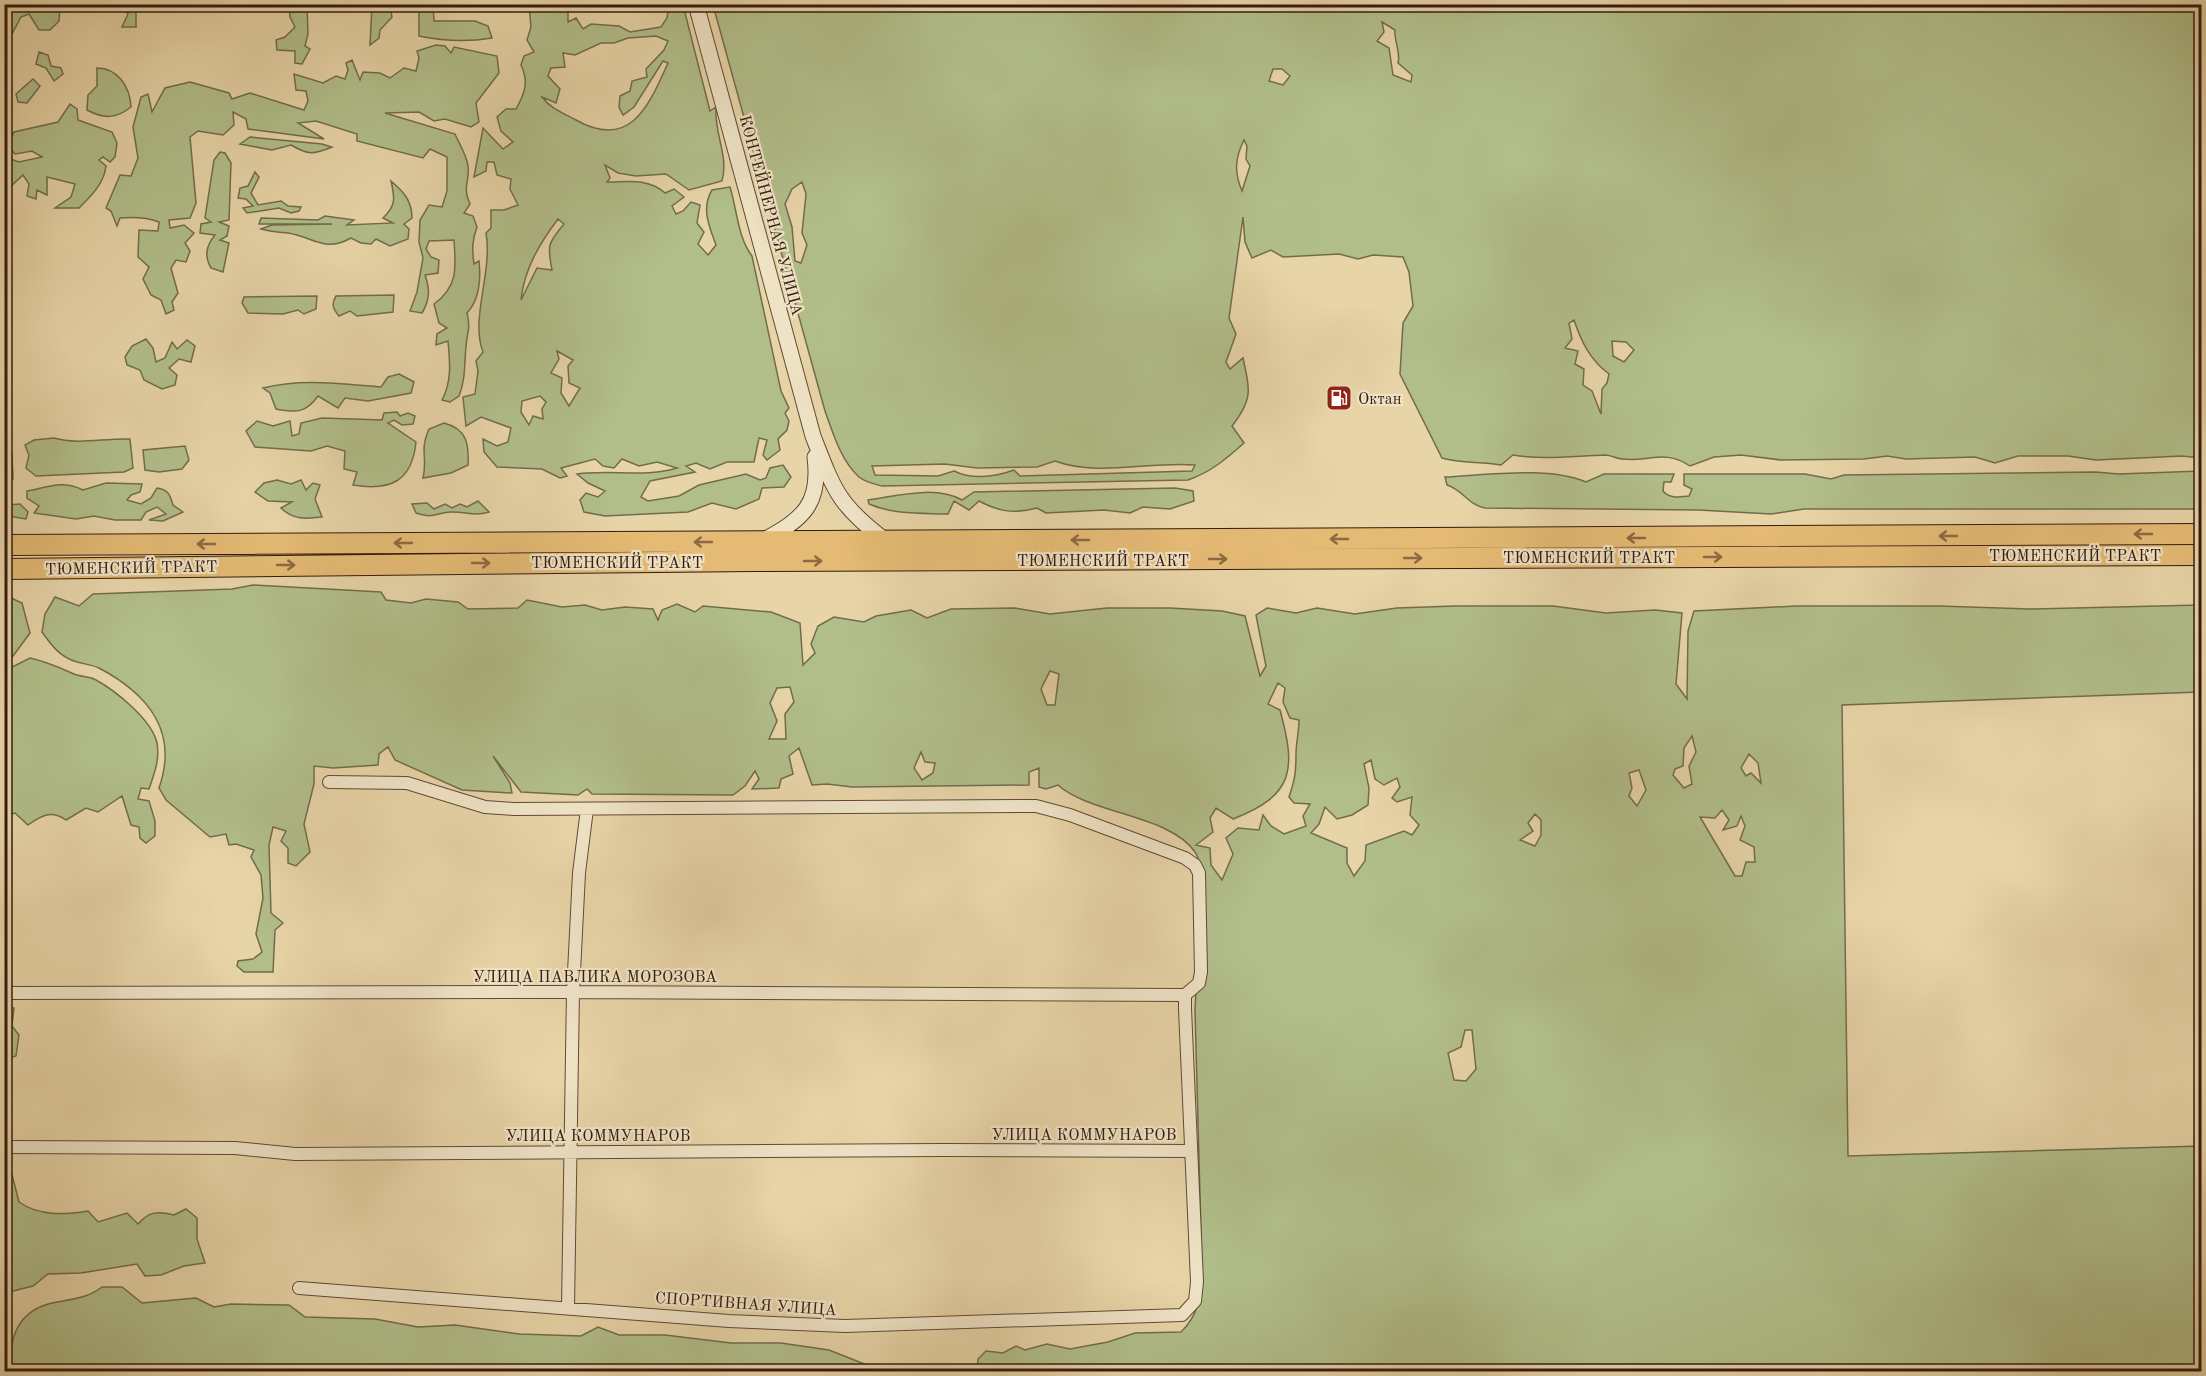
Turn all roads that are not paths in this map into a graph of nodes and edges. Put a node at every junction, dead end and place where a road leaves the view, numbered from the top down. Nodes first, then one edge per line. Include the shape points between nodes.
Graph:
1 (696, 4) edge
2 (813, 436) junction
3 (2202, 534) edge
4 (886, 541) junction
5 (761, 542) junction
6 (4, 545) edge
7 (2202, 555) edge
8 (4, 569) edge
9 (329, 782) dead end
10 (587, 809) junction
11 (573, 992) junction
12 (4, 993) edge
13 (1185, 995) junction
14 (4, 1147) edge
15 (1191, 1151) junction
16 (572, 1152) junction
17 (299, 1288) dead end
18 (568, 1308) junction

1 - 2 street, КОНТЕЙНЕРНАЯ УЛИЦА
2 - 4 street, КОНТЕЙНЕРНАЯ УЛИЦА via 839,499
2 - 5 street, КОНТЕЙНЕРНАЯ УЛИЦА via 816,485 809,506 787,528
3 -> 4 main road, ТЮМЕНСКИЙ ТРАКТ
4 - 5 main road, ТЮМЕНСКИЙ ТРАКТ
5 -> 6 main road, ТЮМЕНСКИЙ ТРАКТ
8 -> 7 main road, ТЮМЕНСКИЙ ТРАКТ via 742,561
9 - 10 street via 407,783 485,807
10 - 11 street via 579,873
10 - 13 street via 1015,805 1070,815 1168,850 1195,865 1199,873 1201,972 1199,983
11 - 12 street, УЛИЦА ПАВЛИКА МОРОЗОВА
11 - 13 street, УЛИЦА ПАВЛИКА МОРОЗОВА
11 - 16 street
13 - 15 street
14 - 16 street, УЛИЦА КОММУНАРОВ via 235,1148 295,1154
15 - 16 street, УЛИЦА КОММУНАРОВ
15 - 18 street, СПОРТИВНАЯ УЛИЦА via 1197,1282 1195,1301 1182,1315 844,1326
16 - 18 street
17 - 18 street, СПОРТИВНАЯ УЛИЦА

